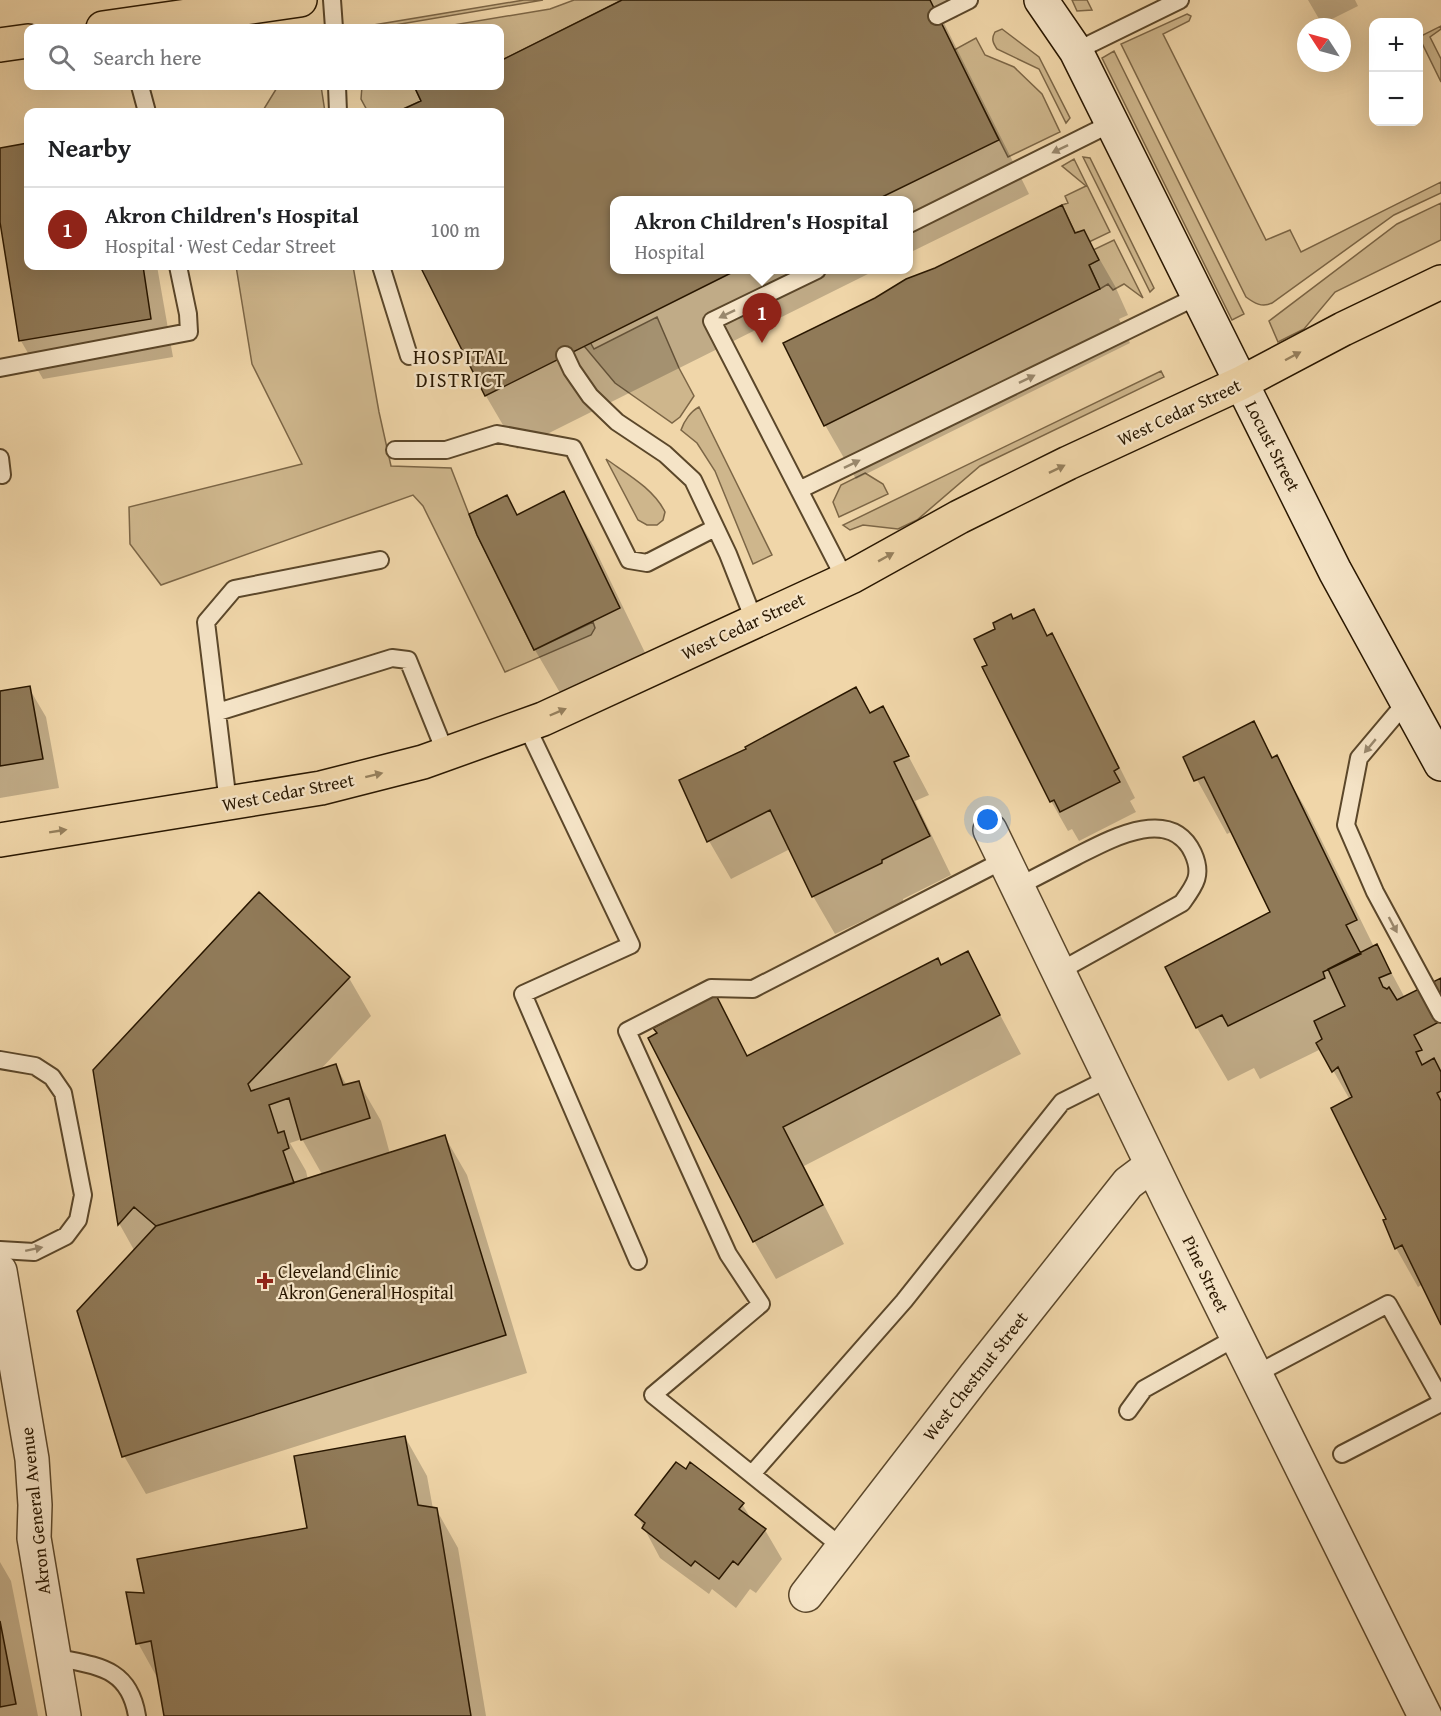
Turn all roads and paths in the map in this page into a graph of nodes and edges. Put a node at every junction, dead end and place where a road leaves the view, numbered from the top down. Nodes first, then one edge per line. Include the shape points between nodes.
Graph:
1 (300, 0) edge
2 (332, 0) edge
3 (969, 0) edge
4 (1041, 0) edge
5 (1180, 0) edge
6 (937, 16) dead end
7 (138, 24) edge
8 (334, 24) edge
9 (24, 42) edge
10 (0, 45) edge
11 (1076, 51) junction
12 (141, 90) edge
13 (337, 90) edge
14 (146, 108) edge
15 (338, 108) edge
16 (1113, 123) junction
17 (913, 222) edge
18 (179, 270) edge
19 (382, 270) edge
20 (809, 274) edge
21 (1441, 282) edge
22 (1198, 296) junction
23 (565, 355) dead end
24 (410, 356) dead end
25 (0, 368) edge
26 (1241, 383) junction
27 (395, 450) dead end
28 (0, 458) edge
29 (1, 476) edge
30 (799, 490) junction
31 (716, 528) junction
32 (380, 560) dead end
33 (845, 579) junction
34 (754, 620) junction
35 (1407, 701) junction
36 (218, 712) junction
37 (526, 725) junction
38 (446, 754) junction
39 (1441, 763) edge
40 (228, 803) junction
41 (990, 830) dead end
42 (0, 840) edge
43 (1010, 874) junction
44 (1058, 972) junction
45 (1441, 1014) edge
46 (0, 1060) edge
47 (1110, 1078) junction
48 (1152, 1165) junction
49 (0, 1250) edge
50 (638, 1261) dead end
51 (0, 1271) edge
52 (1237, 1336) junction
53 (1257, 1374) junction
54 (1441, 1401) edge
55 (1128, 1411) dead end
56 (1342, 1454) dead end
57 (752, 1474) junction
58 (843, 1548) junction
59 (806, 1595) dead end
60 (54, 1657) junction
61 (64, 1716) edge
62 (137, 1716) edge
63 (1425, 1716) edge

1 - 7 main road
2 - 8 lane
3 - 6 lane
4 - 11 street, Locust Street
5 - 11 lane
9 - 10 main road
11 - 16 street, Locust Street
12 - 14 lane
13 - 15 lane
16 -> 17 lane
16 - 22 street, Locust Street
18 - 25 lane via 189,332
19 - 24 lane
20 -> 30 lane via 712,321
26 -> 21 main road, West Cedar Street
22 - 26 street, Locust Street
30 -> 22 lane
23 - 31 lane via 590,396 617,422 665,454 693,480
33 -> 26 main road, West Cedar Street via 986,504
26 - 35 street, Locust Street via 1335,571
27 - 31 lane via 446,450 497,434 573,448 629,560 647,563
28 - 29 lane
30 - 33 lane
31 - 34 lane
32 - 36 lane via 234,589 206,622
33 - 34 main road, West Cedar Street
37 -> 34 main road, West Cedar Street
35 - 39 street, Locust Street
35 -> 45 lane via 1359,758 1346,825 1375,892
36 - 38 lane via 392,658 408,660
36 - 40 lane
37 - 38 main road, West Cedar Street
37 - 50 lane via 631,945 523,994
40 -> 38 main road, West Cedar Street via 321,788
42 -> 40 main road, West Cedar Street
41 - 43 street, Pine Street
43 - 44 street, Pine Street
43 - 44 lane via 1117,835 1155,828 1188,843 1198,865 1195,885 1182,903
43 - 57 lane via 753,989 711,988 627,1031 728,1254 761,1304 653,1395
44 - 47 street, Pine Street
49 -> 46 lane via 34,1252 66,1236 78,1220 83,1195 63,1093 52,1077 35,1066
47 - 48 street, Pine Street
47 - 57 lane via 1062,1102 904,1301
48 - 52 street, Pine Street
48 - 58 street, West Chestnut Street via 1128,1183
51 - 60 street, Akron General Avenue via 32,1459 34,1538
52 - 53 street, Pine Street
52 - 55 lane via 1144,1389
53 - 54 lane via 1388,1304
53 - 63 street, Pine Street
54 - 56 lane
57 - 58 lane
58 - 59 street, West Chestnut Street
60 - 61 street, Akron General Avenue
60 - 62 lane via 108,1670 126,1686

